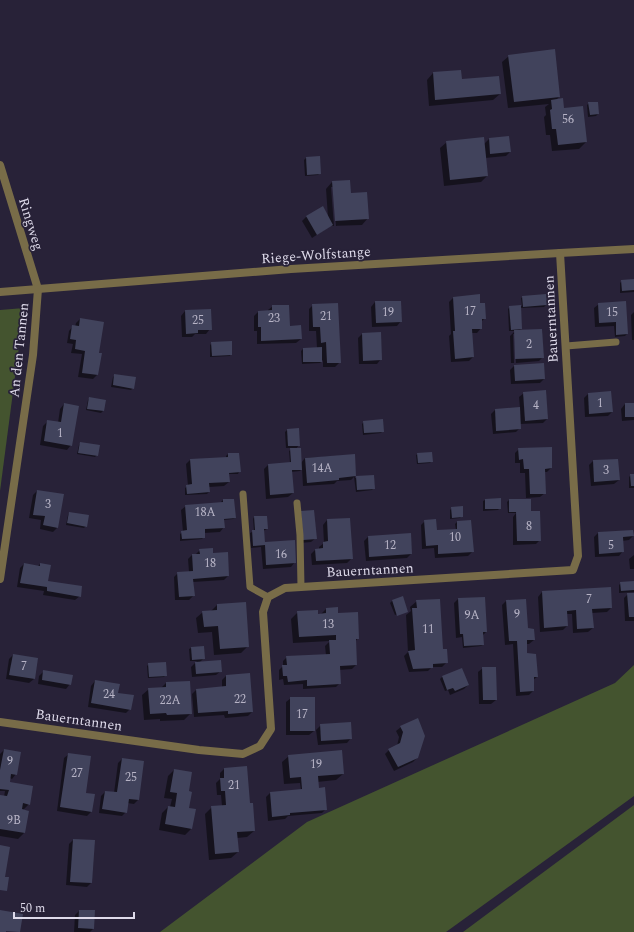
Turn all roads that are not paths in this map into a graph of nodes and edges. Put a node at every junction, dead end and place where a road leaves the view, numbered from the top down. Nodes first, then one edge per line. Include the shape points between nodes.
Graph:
1 (0, 166) edge
2 (634, 249) edge
3 (560, 252) junction
4 (38, 289) junction
5 (0, 292) edge
6 (616, 342) dead end
7 (566, 346) junction
8 (243, 494) dead end
9 (297, 503) dead end
10 (0, 579) edge
11 (301, 587) junction
12 (268, 597) junction
13 (0, 722) edge

1 - 4 street, Ringweg
2 - 3 street, Riege-Wolfstange
3 - 4 street, Riege-Wolfstange
3 - 7 street, Bauerntannen
4 - 5 street, Riege-Wolfstange
4 - 10 street, An den Tannen via 33,355
6 - 7 lane
7 - 11 street, Bauerntannen via 578,556 573,570
8 - 12 lane via 250,587
9 - 11 lane
11 - 12 street, Bauerntannen via 285,588
12 - 13 street, Bauerntannen via 263,612 271,728 260,746 243,754

